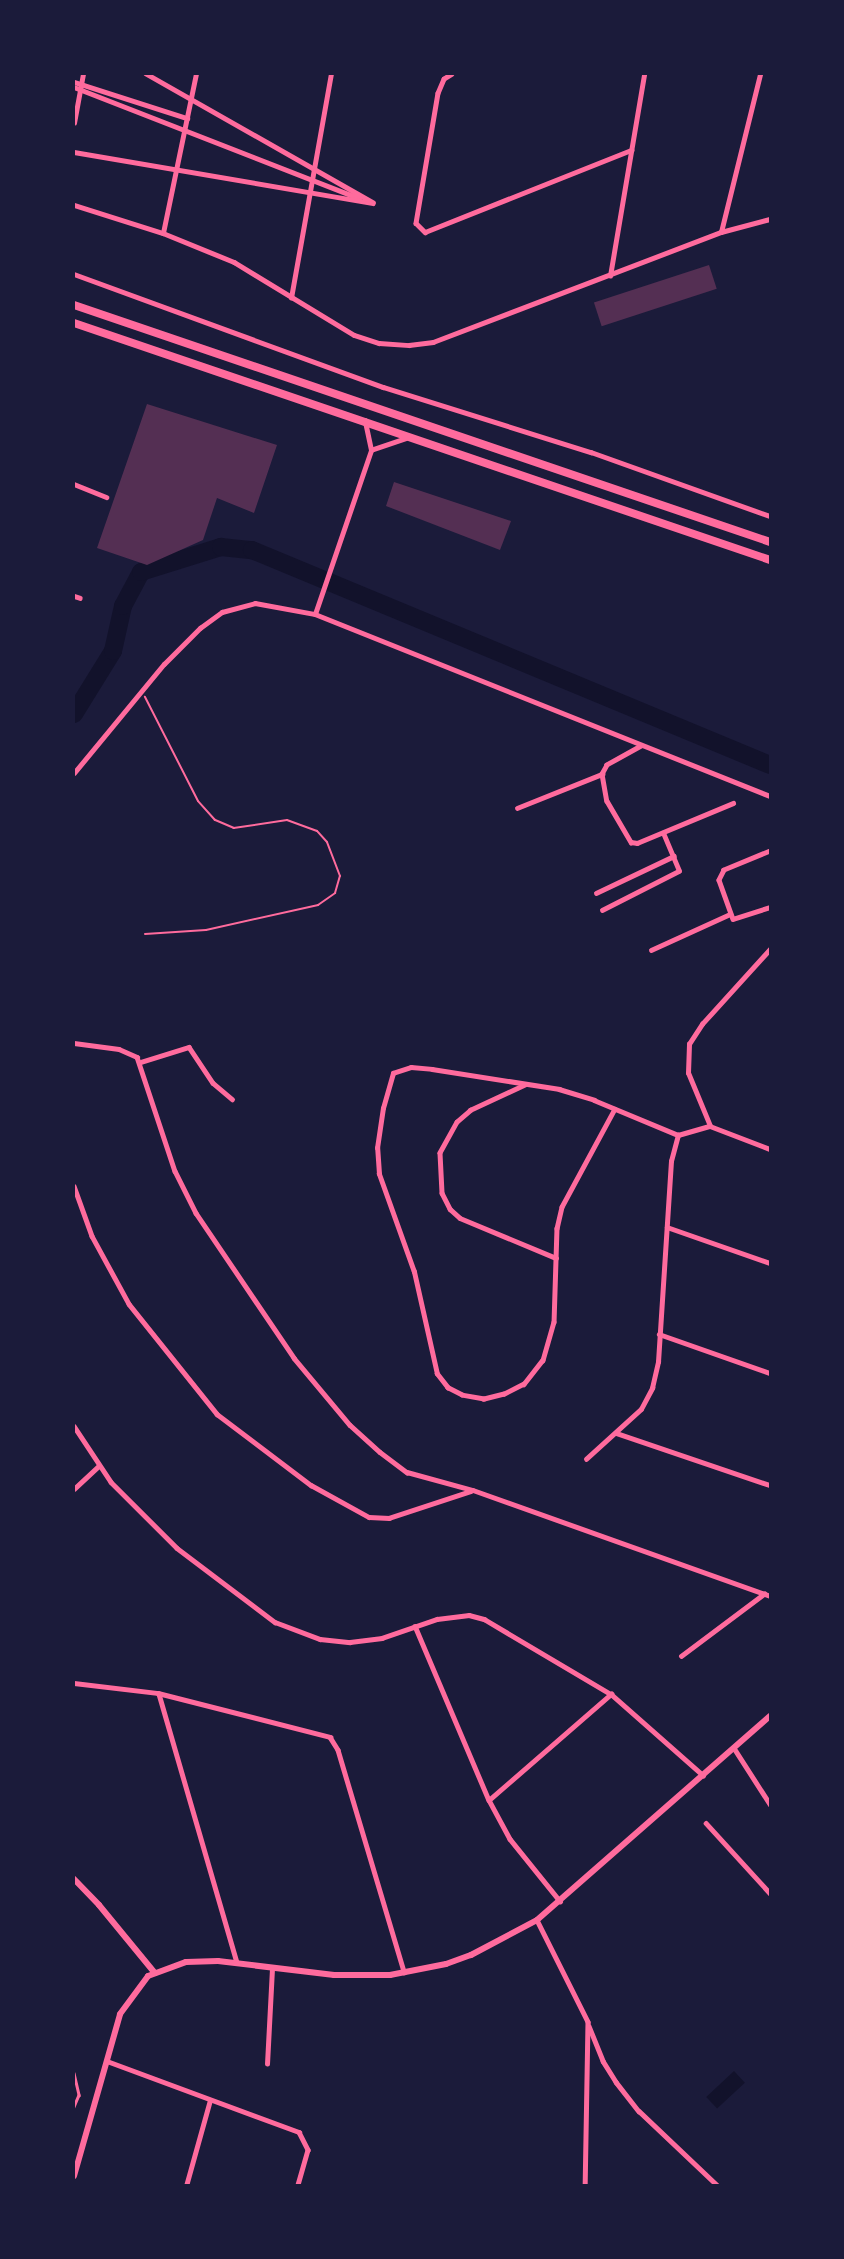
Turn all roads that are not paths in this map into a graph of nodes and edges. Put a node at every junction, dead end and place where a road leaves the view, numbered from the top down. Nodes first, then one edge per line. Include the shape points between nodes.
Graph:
1 (83, 74) edge
2 (146, 74) edge
3 (196, 74) edge
4 (331, 74) edge
5 (452, 74) edge
6 (644, 74) edge
7 (760, 74) edge
8 (74, 84) edge
9 (81, 85) junction
10 (187, 118) junction
11 (74, 123) edge
12 (631, 150) junction
13 (74, 152) edge
14 (373, 203) junction
15 (74, 205) edge
16 (771, 219) edge
17 (720, 232) junction
18 (163, 233) junction
19 (74, 274) edge
20 (609, 277) junction
21 (291, 298) junction
22 (74, 305) edge
23 (74, 323) edge
24 (365, 421) junction
25 (412, 437) junction
26 (371, 450) junction
27 (74, 484) edge
28 (106, 497) dead end
29 (771, 516) edge
30 (771, 542) edge
31 (771, 560) edge
32 (74, 596) edge
33 (80, 598) dead end
34 (315, 614) junction
35 (641, 746) junction
36 (74, 773) edge
37 (602, 774) junction
38 (771, 796) edge
39 (733, 803) dead end
40 (517, 808) dead end
41 (663, 833) junction
42 (771, 851) edge
43 (674, 856) junction
44 (596, 893) dead end
45 (771, 908) edge
46 (602, 910) dead end
47 (730, 914) junction
48 (771, 949) edge
49 (651, 950) dead end
50 (74, 1043) edge
51 (141, 1062) junction
52 (526, 1084) junction
53 (232, 1099) dead end
54 (615, 1109) junction
55 (710, 1126) junction
56 (678, 1135) junction
57 (771, 1149) edge
58 (74, 1186) edge
59 (667, 1227) junction
60 (556, 1258) junction
61 (771, 1263) edge
62 (659, 1334) junction
63 (771, 1373) edge
64 (74, 1426) edge
65 (616, 1433) junction
66 (586, 1459) dead end
67 (99, 1466) junction
68 (771, 1485) edge
69 (74, 1489) edge
70 (472, 1490) junction
71 (768, 1594) edge
72 (415, 1626) junction
73 (681, 1656) dead end
74 (74, 1683) edge
75 (158, 1693) junction
76 (611, 1694) junction
77 (771, 1716) edge
78 (734, 1748) junction
79 (703, 1775) junction
80 (489, 1800) junction
81 (771, 1804) edge
82 (706, 1823) dead end
83 (74, 1879) edge
84 (771, 1893) edge
85 (560, 1900) junction
86 (537, 1920) junction
87 (236, 1962) junction
88 (272, 1968) junction
89 (154, 1972) junction
90 (405, 1973) junction
91 (588, 2022) junction
92 (105, 2061) junction
93 (267, 2064) dead end
94 (74, 2073) edge
95 (210, 2100) junction
96 (74, 2107) edge
97 (74, 2176) edge
98 (186, 2186) edge
99 (298, 2186) edge
100 (585, 2186) edge
101 (718, 2186) edge

1 - 9 street
2 - 14 street
3 - 10 street
4 - 21 street
5 - 12 street via 440,85 435,106 416,223 425,232
6 - 12 street
7 - 17 street
8 - 9 street
8 - 14 street
9 - 10 street
9 - 11 street
10 - 18 street
12 - 20 street
13 - 14 street
15 - 18 street
16 - 17 street
17 - 20 street
18 - 21 street via 242,266
19 - 29 street via 383,387
20 - 21 street via 433,342 409,345 355,335
22 - 30 highway
23 - 24 highway
24 - 25 highway
24 - 26 street
25 - 26 street
25 - 31 highway
26 - 34 street
27 - 28 street
32 - 33 street
34 - 35 street
34 - 36 street via 255,603 222,611 164,664
35 - 37 street via 607,765
35 - 38 street
37 - 40 street
37 - 41 street via 607,801 627,839 637,843
39 - 41 street
41 - 43 street
42 - 47 street via 719,874
43 - 44 street
43 - 46 street via 679,871
45 - 47 street via 736,919
47 - 49 street
48 - 55 street via 689,1044 688,1073
50 - 51 street via 131,1052
51 - 53 street via 189,1047 213,1083
51 - 70 street via 175,1171 196,1213 293,1358 350,1425 407,1472
52 - 54 street via 559,1089
52 - 60 street via 471,1110 457,1122 440,1153 442,1193 460,1218
52 - 60 street via 411,1067 393,1073 388,1084 377,1148 379,1174 410,1260 437,1374 448,1388 484,1399 524,1384 543,1360 554,1322
54 - 56 street
54 - 60 street via 562,1207
55 - 56 street
55 - 57 street
56 - 59 street via 671,1161
58 - 70 street via 92,1236 129,1304 227,1422 311,1485 369,1517 389,1518
59 - 61 street
59 - 62 street
62 - 63 street
62 - 65 street via 652,1388 641,1409
64 - 67 street
65 - 66 street
65 - 68 street
67 - 69 street
67 - 72 street via 177,1548 275,1622 320,1639 350,1642 382,1638
70 - 71 street
71 - 73 street
72 - 76 street via 455,1616 484,1619
72 - 80 street
74 - 75 street
75 - 87 street
75 - 90 street via 330,1737 338,1750
76 - 79 street
76 - 80 street
77 - 78 main road
78 - 79 main road
78 - 81 street
79 - 85 main road
80 - 85 street via 521,1855
82 - 84 street
83 - 89 main road
85 - 86 main road
86 - 90 main road via 471,1955
86 - 91 street
87 - 88 main road
87 - 89 main road via 186,1962
88 - 90 main road via 368,1976
88 - 93 street
89 - 92 main road via 125,2003
91 - 100 street
91 - 101 street via 616,2082 639,2111
92 - 95 street
92 - 97 main road
94 - 96 lane via 79,2095
95 - 98 street
95 - 99 street via 299,2132 308,2150

